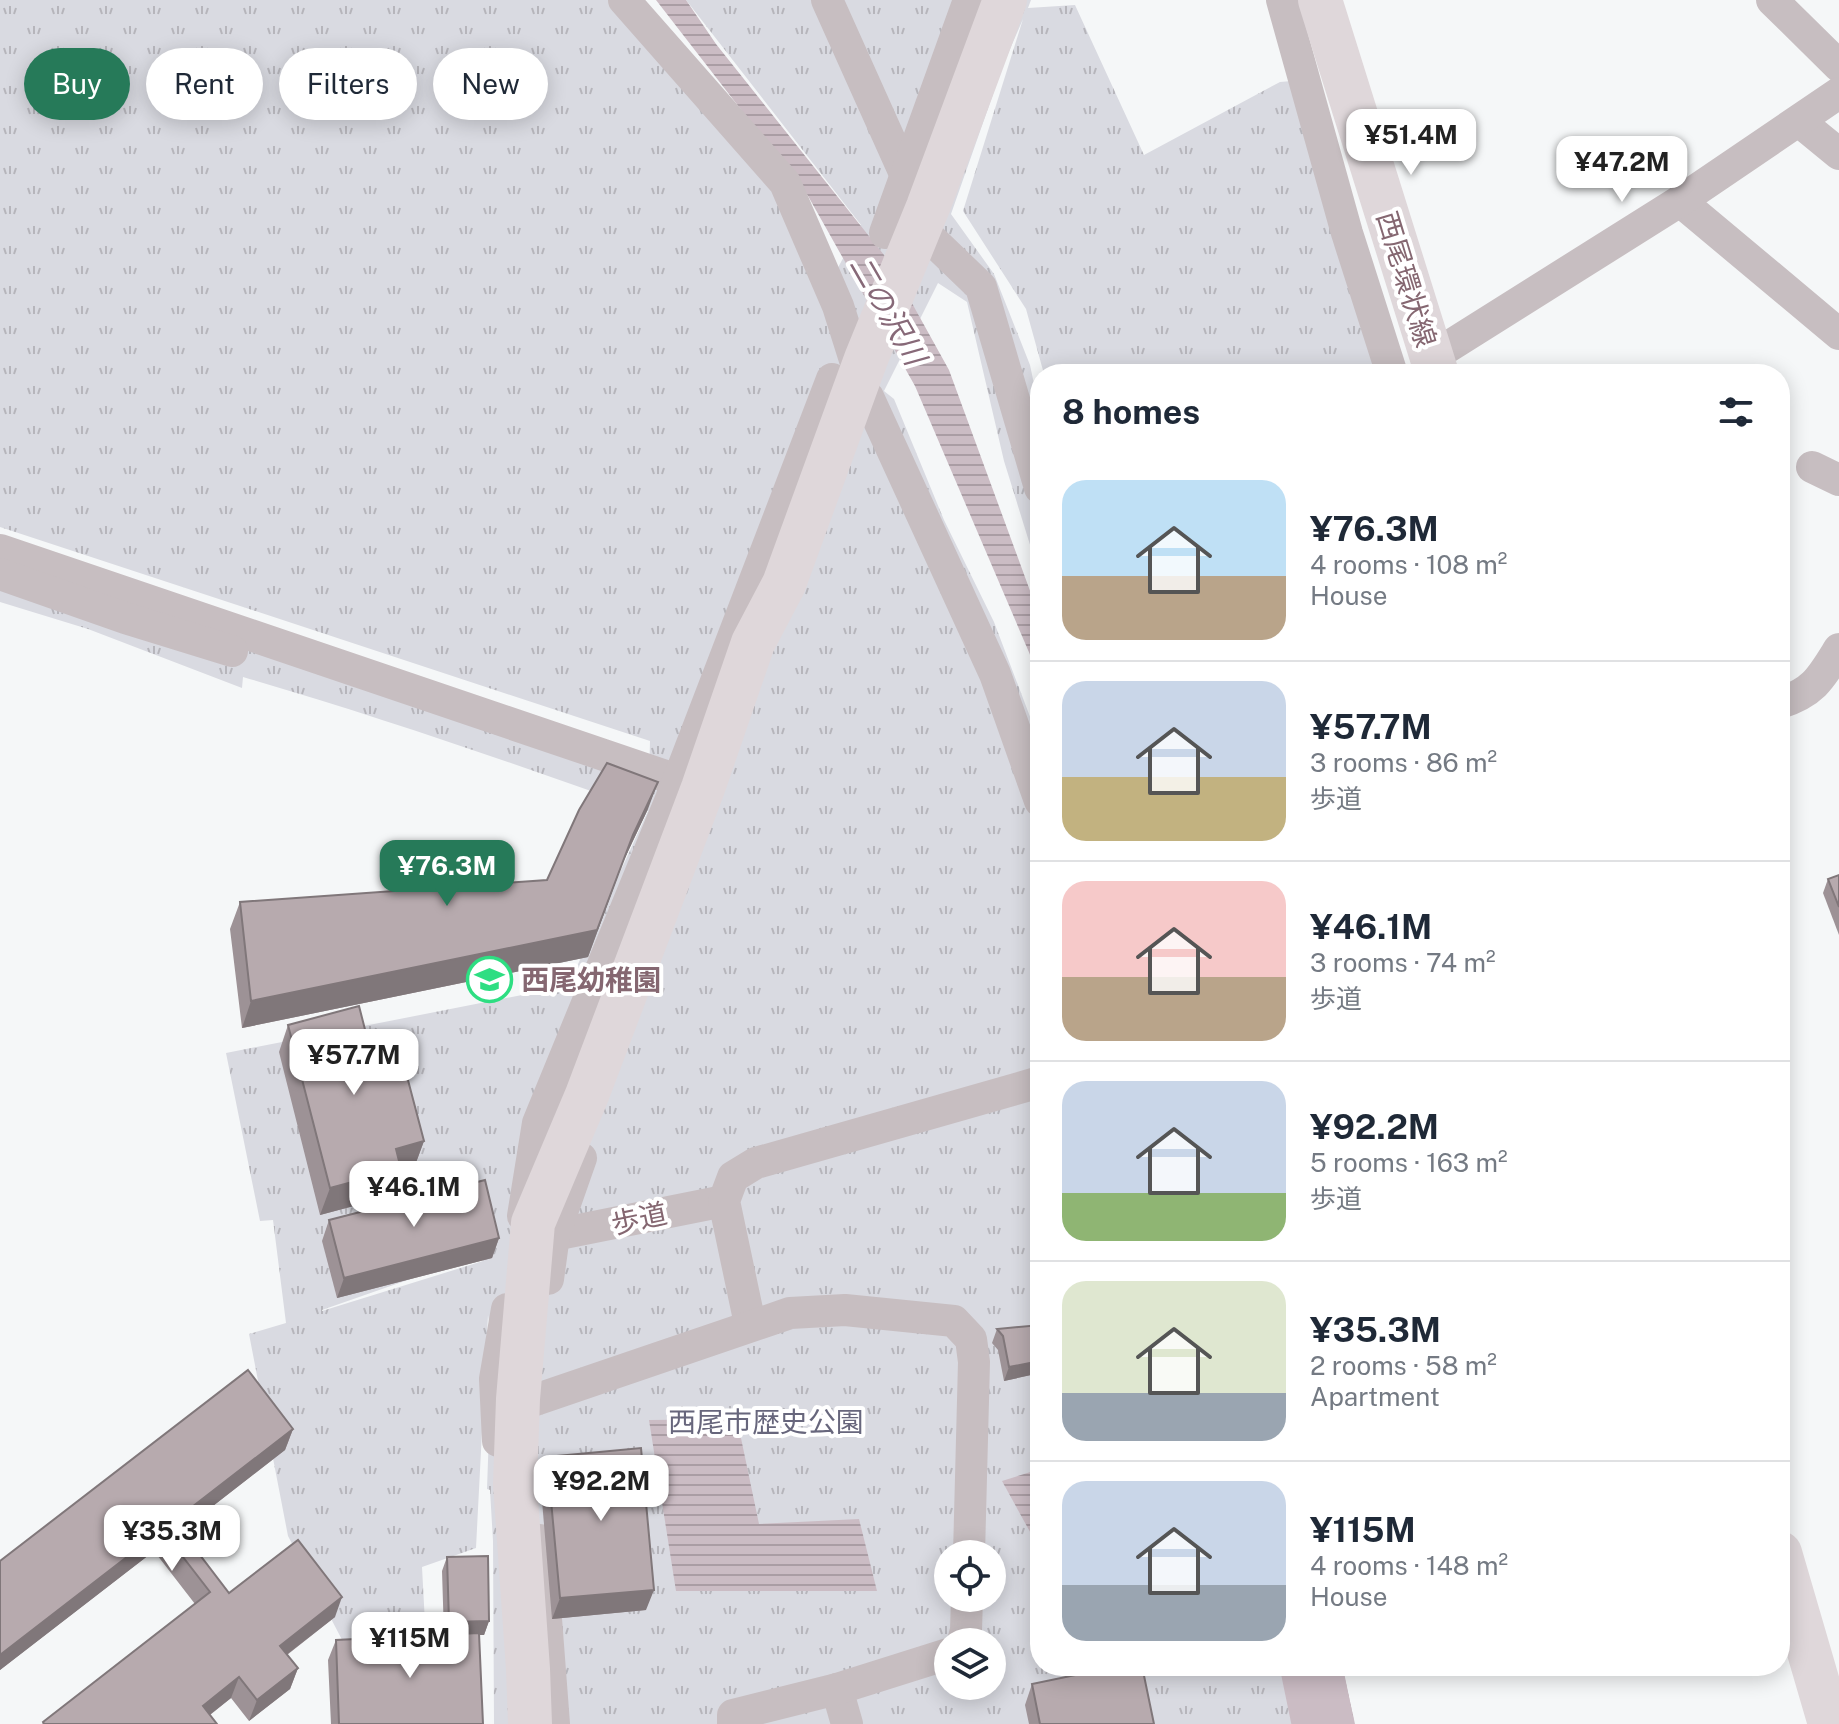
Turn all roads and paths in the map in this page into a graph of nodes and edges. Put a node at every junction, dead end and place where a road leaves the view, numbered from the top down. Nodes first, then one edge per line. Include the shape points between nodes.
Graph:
1 (624, 0) edge
2 (827, 0) edge
3 (969, 0) edge
4 (1005, 0) edge
5 (1019, 0) edge
6 (1282, 0) edge
7 (1320, 0) edge
8 (1772, 0) edge
9 (1839, 66) edge
10 (1839, 93) edge
11 (1800, 122) junction
12 (1839, 154) edge
13 (1680, 201) junction
14 (926, 205) junction
15 (885, 233) dead end
16 (1839, 334) edge
17 (1389, 364) edge
18 (1434, 364) edge
19 (1436, 364) edge
20 (857, 378) junction
21 (850, 446) dead end
22 (1030, 454) edge
23 (0, 550) edge
24 (0, 574) edge
25 (1839, 649) edge
26 (1790, 700) edge
27 (1030, 773) edge
28 (684, 789) junction
29 (1030, 1085) edge
30 (724, 1201) junction
31 (554, 1235) junction
32 (750, 1324) junction
33 (535, 1400) junction
34 (969, 1540) edge
35 (1790, 1587) edge
36 (934, 1658) edge
37 (837, 1689) junction
38 (514, 1724) edge
39 (530, 1724) edge
40 (554, 1724) edge
41 (733, 1724) edge
42 (847, 1724) edge
43 (1830, 1724) edge

1 - 20 street via 785,183 838,306
2 - 14 street
3 - 14 street
4 - 14 street
5 - 14 street
6 - 17 street
7 - 18 street, 西尾環状線
8 - 9 street
10 - 11 street
11 - 12 street
11 - 13 street
13 - 16 street
13 - 19 street
14 - 15 street
14 - 20 street
14 - 22 street via 981,287
20 - 27 street via 995,674
20 - 28 street via 784,584
21 - 31 street
23 - 28 street
24 - 28 street via 125,618
25 - 26 street via 1817,684
28 - 38 street via 538,1123 495,1379
28 - 39 street via 587,1095 533,1223 515,1484
29 - 30 street via 756,1163 733,1177
30 - 31 street, 歩道
30 - 32 street
31 - 33 street
32 - 33 street
32 - 34 street via 790,1313 845,1310 954,1321 964,1329 974,1362
33 - 40 street via 531,1442
35 - 43 street
36 - 37 street
37 - 41 street via 733,1715
37 - 42 street

